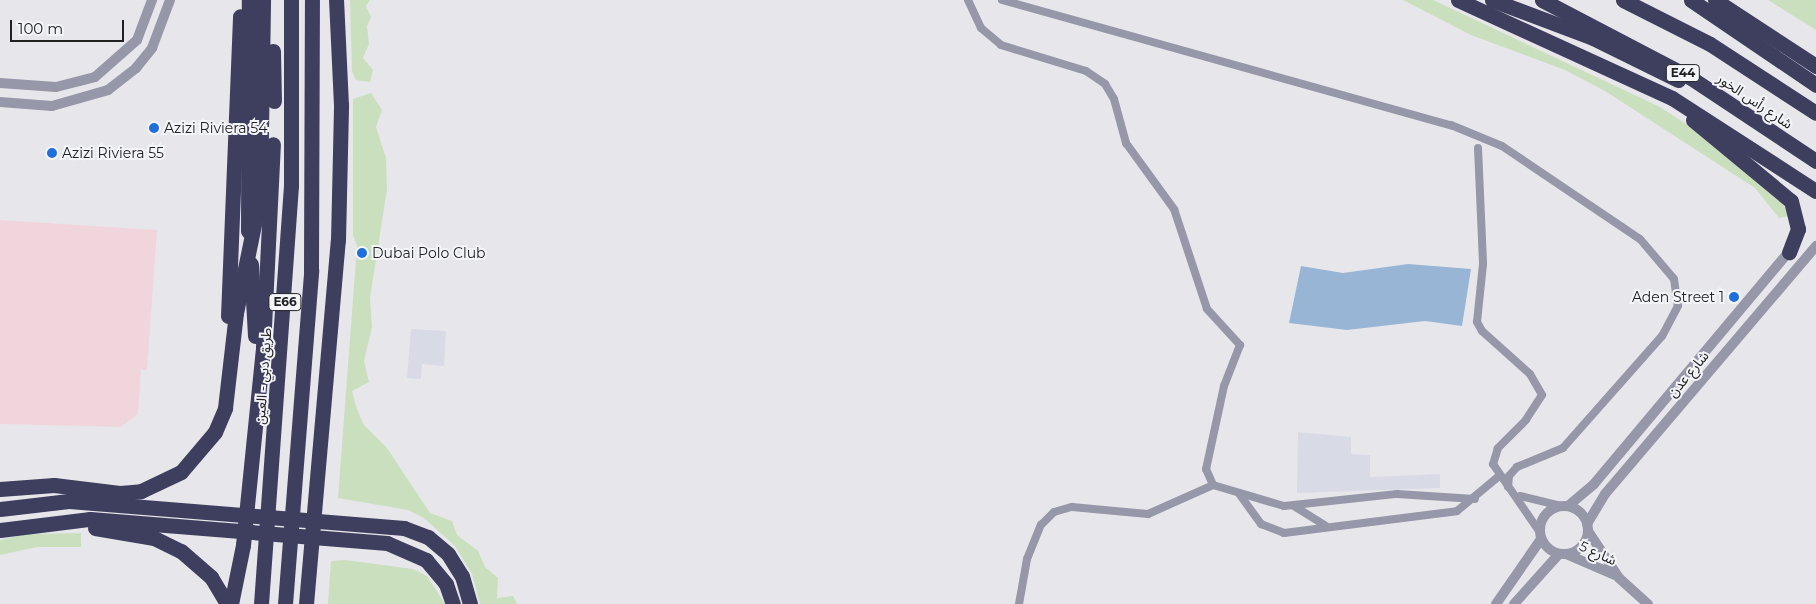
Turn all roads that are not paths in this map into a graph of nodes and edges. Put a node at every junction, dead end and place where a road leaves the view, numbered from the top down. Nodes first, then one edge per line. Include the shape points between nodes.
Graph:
1 (152, 0) edge
2 (170, 0) edge
3 (241, 0) edge
4 (249, 0) edge
5 (263, 0) edge
6 (272, 0) edge
7 (290, 0) edge
8 (312, 0) edge
9 (336, 0) edge
10 (341, 0) edge
11 (968, 0) edge
12 (1002, 0) edge
13 (1458, 0) edge
14 (1492, 0) edge
15 (1542, 0) edge
16 (1623, 0) edge
17 (1691, 0) edge
18 (1715, 0) edge
19 (338, 22) junction
20 (1816, 66) edge
21 (1636, 81) junction
22 (0, 83) edge
23 (1816, 85) edge
24 (1723, 98) junction
25 (0, 102) edge
26 (1816, 113) edge
27 (1478, 148) dead end
28 (1816, 161) edge
29 (1816, 192) edge
30 (1816, 246) edge
31 (1789, 252) joint
32 (228, 385) junction
33 (255, 412) junction
34 (1498, 477) junction
35 (1213, 485) junction
36 (1508, 488) junction
37 (0, 489) edge
38 (88, 490) junction
39 (1240, 495) junction
40 (1518, 496) junction
41 (1475, 499) junction
42 (0, 503) edge
43 (1294, 506) junction
44 (1564, 506) junction
45 (0, 509) edge
46 (62, 521) junction
47 (1326, 526) junction
48 (1588, 527) junction
49 (0, 530) edge
50 (1540, 535) junction
51 (1562, 554) junction
52 (1619, 578) junction
53 (308, 583) junction
54 (229, 604) edge
55 (261, 604) edge
56 (285, 604) edge
57 (306, 604) edge
58 (314, 604) edge
59 (453, 604) edge
60 (470, 604) edge
61 (1018, 604) edge
62 (1496, 604) edge
63 (1514, 604) edge
64 (1648, 604) edge

1 - 22 street via 137,40 95,77 56,88
2 - 25 street via 152,48 136,68 108,90 52,106
3 - 32 highway
4 - 33 highway via 247,220 255,318
5 - 32 highway via 264,142 260,195
6 - 33 highway via 272,193
7 - 55 highway, طريق دبي - العين / E66 via 292,186
8 - 56 highway, E66 via 311,270
9 - 19 highway
10 - 19 highway
11 - 35 street via 981,28 1001,45 1086,71 1105,84 1114,99 1126,143 1174,209 1207,309 1240,346 1224,386 1206,469
12 - 36 street via 1451,125 1502,146 1640,239 1674,279 1678,306 1662,336 1563,448 1517,467 1508,476
13 - 21 highway
14 - 24 highway via 1570,28
15 - 24 highway, شارع رأس الخور / E44 via 1612,32
16 - 26 highway, شارع رأس الخور via 1710,44
17 - 23 highway
18 - 20 highway
19 - 53 highway via 338,240
21 - 29 highway via 1699,112
21 - 31 highway via 1706,129 1786,194 1798,222
24 - 28 highway, شارع رأس الخور / E44
27 - 34 street via 1483,264 1477,322 1493,343 1530,374 1542,395 1526,420 1498,448 1493,464
30 - 48 street, شارع عدن via 1605,494
31 - 44 street, شارع عدن via 1594,484
32 - 38 highway via 216,432 181,472 141,491
33 - 54 highway via 243,545
34 - 36 street
34 - 41 street
35 - 39 street
35 - 61 street via 1148,514 1072,507 1054,512 1035,537
36 - 40 street
37 - 38 highway via 46,485
38 - 42 highway
39 - 43 street
39 - 47 street via 1256,519 1272,530 1284,533
40 - 44 street
40 - 50 street
41 - 43 street via 1397,494
41 - 47 street via 1450,513
43 - 47 street
44 - 48 street via 1577,509
44 - 50 street via 1545,514
45 - 60 highway via 69,501 404,528 428,537 456,564
46 - 49 highway
46 - 54 highway via 142,536 190,557 211,577
46 - 59 highway via 215,528 398,545 418,554 440,575
48 - 51 street via 1579,549
48 - 52 street, شارع 5
50 - 51 street
50 - 62 street
51 - 52 street, شارع 5
51 - 63 street
52 - 64 street, شارع 5
53 - 57 highway
53 - 58 highway

